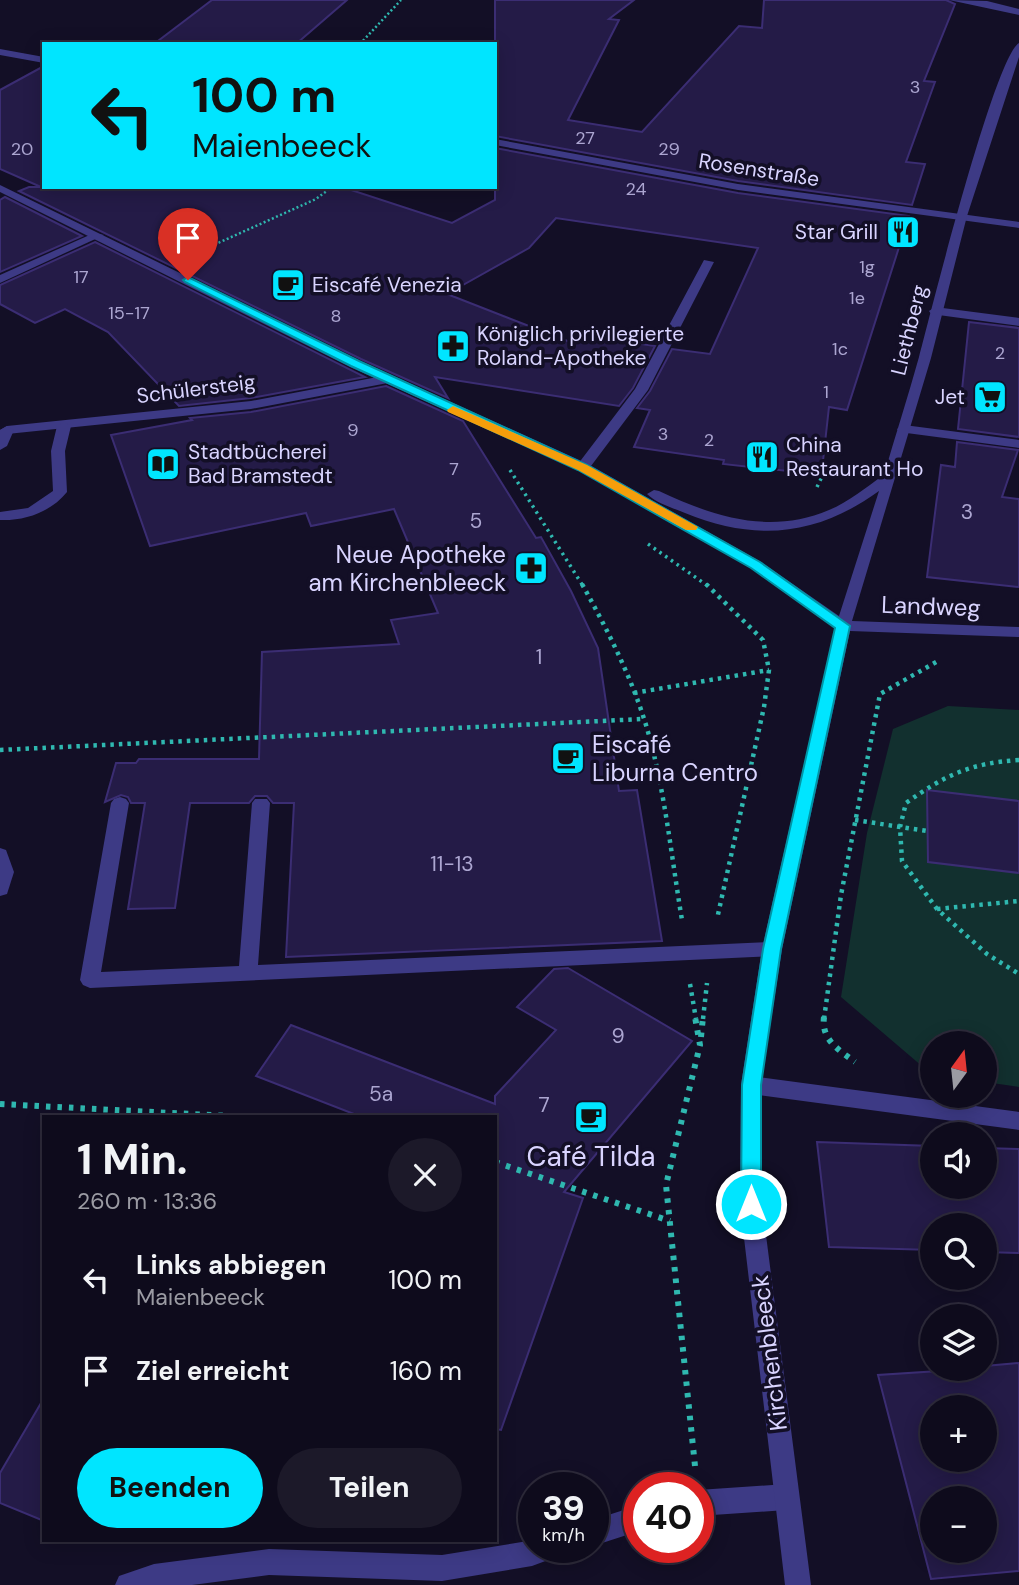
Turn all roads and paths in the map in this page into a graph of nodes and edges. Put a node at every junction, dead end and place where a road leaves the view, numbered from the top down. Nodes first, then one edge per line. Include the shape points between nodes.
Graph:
1 (401, 0) edge
2 (953, 0) edge
3 (1019, 12) edge
4 (362, 42) edge
5 (1019, 46) edge
6 (0, 52) edge
7 (42, 60) edge
8 (497, 142) edge
9 (0, 188) edge
10 (329, 189) edge
11 (961, 216) junction
12 (1019, 225) edge
13 (98, 235) junction
14 (708, 262) dead end
15 (165, 267) junction
16 (0, 279) edge
17 (935, 312) junction
18 (1019, 322) edge
19 (388, 379) junction
20 (64, 426) junction
21 (904, 429) junction
22 (1019, 444) edge
23 (0, 446) edge
24 (583, 467) junction
25 (890, 477) junction
26 (0, 516) edge
27 (645, 542) dead end
28 (843, 626) junction
29 (1019, 632) edge
30 (942, 660) dead end
31 (769, 670) junction
32 (634, 693) dead end
33 (642, 719) dead end
34 (0, 750) edge
35 (1019, 760) edge
36 (120, 803) dead end
37 (261, 803) dead end
38 (855, 820) junction
39 (900, 827) junction
40 (928, 831) dead end
41 (0, 855) edge
42 (0, 889) edge
43 (1019, 901) edge
44 (937, 909) junction
45 (772, 949) junction
46 (710, 952) junction
47 (248, 973) junction
48 (1019, 974) edge
49 (701, 1045) dead end
50 (861, 1067) dead end
51 (751, 1085) junction
52 (0, 1104) edge
53 (211, 1115) edge
54 (1019, 1121) edge
55 (497, 1163) edge
56 (670, 1221) dead end
57 (786, 1497) junction
58 (714, 1502) edge
59 (518, 1553) edge
60 (128, 1585) edge
61 (797, 1585) edge

1 - 4 path
2 - 3 street
5 - 11 street, Liethberg
6 - 7 street
8 - 11 street, Rosenstraße via 738,187
9 - 13 street
10 - 15 path
11 - 12 street, Rosenstraße
11 - 17 street, Liethberg
13 - 15 street
13 - 16 street
14 - 24 street via 641,390
15 - 19 street
17 - 18 street
17 - 21 street, Liethberg
19 - 20 street, Schülersteig via 251,405
19 - 24 street
20 - 23 street, Schülersteig via 8,430
20 - 26 street via 56,450 60,492 36,509
21 - 22 street
21 - 25 street, Liethberg
24 - 25 street via 613,475 694,514 742,527 790,527 837,512
24 - 28 street via 756,565
25 - 28 street, Liethberg
27 - 31 path via 713,589 763,640
28 - 29 street, Landweg
28 - 45 street, Kirchenbleeck
30 - 38 path via 880,694
31 - 32 path
31 - 46 path
33 - 34 path
35 - 39 path via 986,762 935,782 906,803
36 - 47 street via 90,979
37 - 47 street
38 - 39 path
38 - 50 path via 823,1027 831,1044
39 - 40 path
39 - 44 path via 902,861
41 - 42 street via 5,872
43 - 44 path
44 - 48 path via 987,954
45 - 46 street
45 - 51 street, Kirchenbleeck
46 - 47 street
46 - 49 path
51 - 54 street
51 - 57 street, Kirchenbleeck via 751,1204
52 - 53 path
55 - 56 path
57 - 58 street
57 - 61 street, Kirchenbleeck
59 - 60 street via 442,1568 270,1562 154,1577

